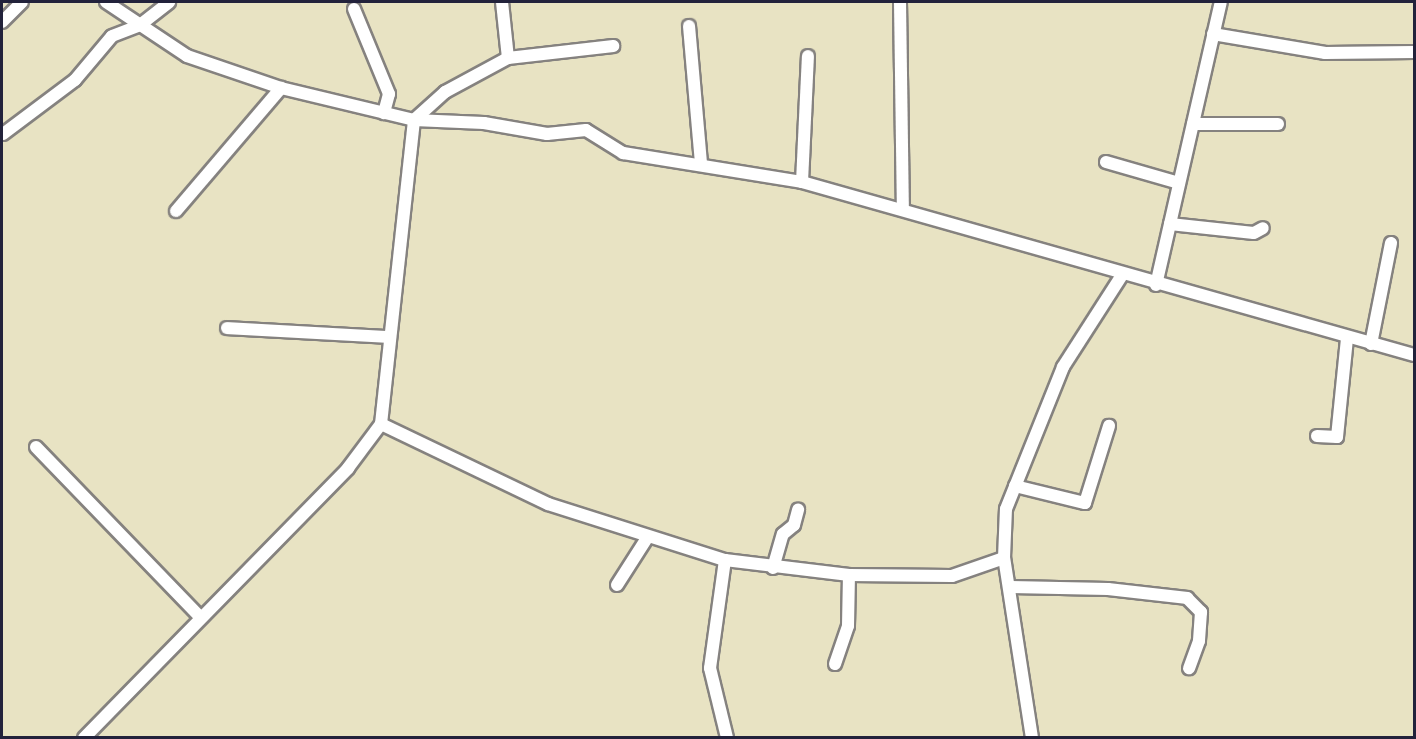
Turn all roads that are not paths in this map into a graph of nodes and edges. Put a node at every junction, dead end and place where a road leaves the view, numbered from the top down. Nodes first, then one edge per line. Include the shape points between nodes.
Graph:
1 (22, 2) edge
2 (106, 2) edge
3 (170, 2) edge
4 (502, 2) edge
5 (900, 2) edge
6 (1221, 2) edge
7 (354, 9) dead end
8 (2, 22) edge
9 (140, 25) junction
10 (688, 26) dead end
11 (1214, 33) junction
12 (613, 46) dead end
13 (1414, 52) edge
14 (808, 56) dead end
15 (508, 58) junction
16 (281, 88) junction
17 (384, 113) junction
18 (414, 120) junction
19 (1192, 124) junction
20 (1278, 124) dead end
21 (3, 134) dead end
22 (1106, 162) dead end
23 (701, 164) junction
24 (802, 182) junction
25 (1179, 183) junction
26 (903, 208) junction
27 (176, 211) dead end
28 (1170, 224) junction
29 (1263, 228) dead end
30 (1391, 243) dead end
31 (1122, 275) junction
32 (1156, 285) junction
33 (227, 328) dead end
34 (389, 337) junction
35 (1347, 338) junction
36 (1371, 344) junction
37 (1414, 355) edge
38 (381, 424) junction
39 (1109, 426) dead end
40 (1317, 436) dead end
41 (36, 447) dead end
42 (1015, 486) junction
43 (798, 510) dead end
44 (647, 538) junction
45 (1004, 558) junction
46 (725, 560) junction
47 (773, 568) junction
48 (849, 575) junction
49 (617, 585) dead end
50 (1011, 587) junction
51 (198, 615) junction
52 (835, 663) dead end
53 (1189, 668) dead end
54 (84, 738) edge
55 (727, 738) edge
56 (1032, 738) edge

1 - 8 street
2 - 9 street
3 - 9 street
4 - 15 street
5 - 26 street
6 - 11 street
7 - 17 street via 388,94
9 - 16 street via 188,56
9 - 21 street via 112,36 75,80
10 - 23 street
11 - 13 street via 1325,53
11 - 19 street
12 - 15 street
14 - 24 street
15 - 18 street via 445,92
16 - 17 street
16 - 27 street
17 - 18 street
18 - 23 street via 484,123 547,134 586,130 623,153
18 - 34 street
19 - 20 street
19 - 25 street
22 - 25 street
23 - 24 street
24 - 26 street
25 - 28 street
26 - 31 street
28 - 29 street via 1254,233
28 - 32 street
30 - 36 street
31 - 32 street
31 - 42 street via 1062,367
32 - 35 street
33 - 34 street
34 - 38 street
35 - 36 street
35 - 40 street via 1337,437
36 - 37 street
38 - 44 street via 548,504
38 - 51 street via 348,468
39 - 42 street via 1085,503
41 - 51 street
42 - 45 street via 1006,510
43 - 47 street via 794,525 783,534
44 - 46 street
44 - 49 street
45 - 48 street via 952,576
45 - 50 street
46 - 47 street
46 - 55 street via 710,668
47 - 48 street
48 - 52 street via 848,626
50 - 53 street via 1108,589 1187,598 1201,612 1199,641
50 - 56 street
51 - 54 street

